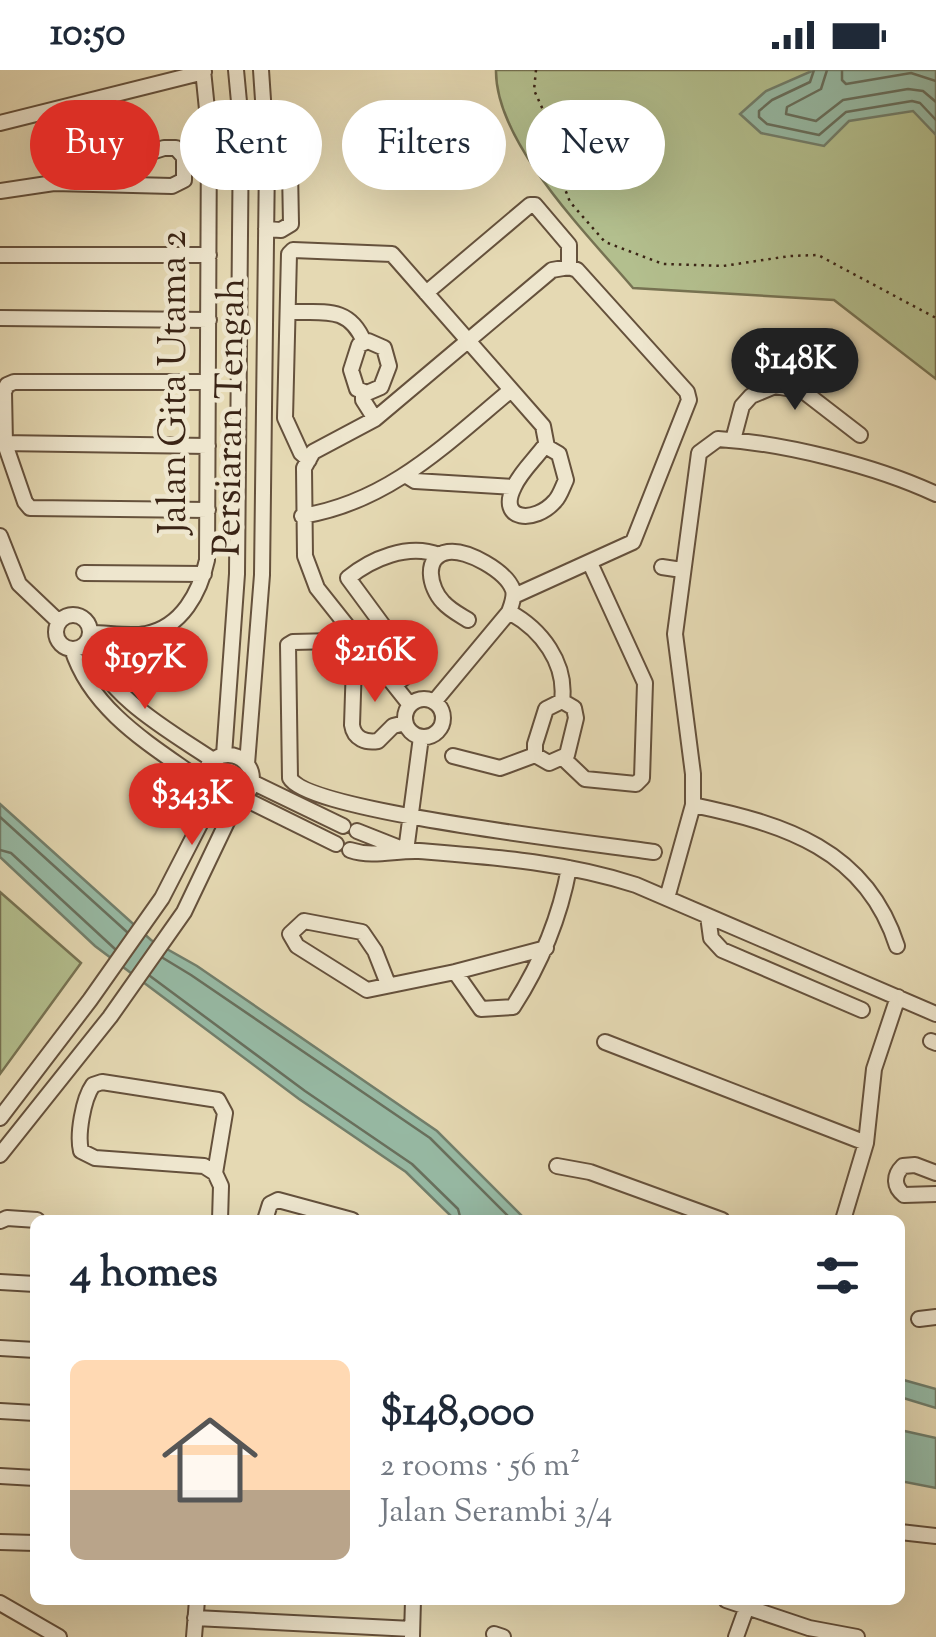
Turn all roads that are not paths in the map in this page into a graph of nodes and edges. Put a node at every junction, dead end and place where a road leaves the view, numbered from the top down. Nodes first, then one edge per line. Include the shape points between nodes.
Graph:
1 (236, 70) edge
2 (261, 70) edge
3 (203, 71) edge
4 (263, 100) edge
5 (0, 122) edge
6 (54, 183) joint
7 (30, 187) edge
8 (267, 190) edge
9 (290, 190) edge
10 (0, 191) edge
11 (266, 229) junction
12 (0, 255) edge
13 (209, 255) junction
14 (569, 266) junction
15 (426, 293) junction
16 (288, 312) junction
17 (0, 318) edge
18 (209, 320) junction
19 (468, 341) junction
20 (364, 342) junction
21 (208, 382) junction
22 (511, 390) junction
23 (364, 392) junction
24 (375, 419) junction
25 (860, 435) dead end
26 (733, 440) junction
27 (3, 444) edge
28 (208, 446) junction
29 (548, 447) junction
30 (308, 460) junction
31 (407, 476) junction
32 (514, 488) junction
33 (936, 494) edge
34 (208, 510) junction
35 (302, 516) junction
36 (0, 536) edge
37 (439, 555) junction
38 (590, 563) junction
39 (662, 568) dead end
40 (682, 570) junction
41 (84, 573) dead end
42 (204, 574) junction
43 (514, 596) junction
44 (509, 612) junction
45 (468, 620) dead end
46 (60, 622) junction
47 (352, 631) junction
48 (83, 642) junction
49 (354, 663) dead end
50 (396, 684) junction
51 (562, 700) junction
52 (434, 702) junction
53 (410, 705) junction
54 (405, 723) junction
55 (421, 737) junction
56 (535, 755) junction
57 (453, 756) dead end
58 (218, 757) junction
59 (564, 759) junction
60 (247, 764) junction
61 (203, 782) junction
62 (252, 782) junction
63 (213, 798) junction
64 (240, 800) junction
65 (693, 805) junction
66 (410, 818) junction
67 (406, 850) junction
68 (654, 852) dead end
69 (570, 868) junction
70 (666, 898) junction
71 (708, 916) junction
72 (898, 946) dead end
73 (546, 948) junction
74 (823, 966) junction
75 (455, 972) junction
76 (388, 984) junction
77 (814, 989) junction
78 (898, 997) junction
79 (862, 1010) dead end
80 (936, 1014) edge
81 (605, 1042) dead end
82 (0, 1118) edge
83 (866, 1143) junction
84 (0, 1155) edge
85 (557, 1166) dead end
86 (936, 1172) edge
87 (215, 1173) junction
88 (936, 1194) edge
89 (220, 1215) edge
90 (267, 1215) edge
91 (334, 1215) edge
92 (708, 1215) edge
93 (844, 1215) edge
94 (30, 1219) edge
95 (0, 1221) edge
96 (0, 1282) edge
97 (30, 1284) edge
98 (936, 1317) edge
99 (919, 1320) dead end
100 (0, 1348) edge
101 (30, 1350) edge
102 (0, 1411) edge
103 (30, 1413) edge
104 (0, 1476) edge
105 (30, 1478) edge
106 (905, 1533) edge
107 (936, 1536) edge
108 (30, 1543) edge
109 (1, 1544) edge
110 (0, 1603) edge
111 (197, 1605) edge
112 (413, 1605) edge
113 (748, 1605) edge
114 (750, 1605) edge
115 (196, 1618) junction
116 (412, 1633) edge
117 (59, 1637) edge
118 (194, 1637) edge
119 (736, 1637) edge
120 (857, 1637) edge

1 - 58 street, Persiaran Tengah via 237,574
2 - 4 street, Persiaran Tengah
3 - 5 street
3 - 13 street, Jalan Gita Utama 2
6 - 6 street via 164,148 184,157 184,180 172,186
7 - 10 street
8 - 11 street, Persiaran Tengah
9 - 11 street via 290,224
11 - 60 street, Persiaran Tengah via 262,575
12 - 13 street
13 - 18 street, Jalan Gita Utama 2
14 - 15 street via 569,245 535,204
14 - 19 street via 552,270
14 - 38 street via 690,400 635,540
15 - 16 street via 392,254 293,250
15 - 19 street
16 - 20 street via 340,314 354,322
16 - 30 street via 286,422
17 - 18 street
18 - 21 street, Jalan Gita Utama 2
19 - 22 street
19 - 24 street
20 - 23 street via 351,370 353,384
20 - 23 street via 380,344 389,366 381,387
21 - 27 street via 10,383
21 - 28 street, Jalan Gita Utama 2
22 - 29 street via 542,426
22 - 31 street
23 - 24 street
24 - 30 street
25 - 26 street via 804,391 775,386 742,406
26 - 33 street via 807,452
26 - 40 street via 718,439 699,452
27 - 28 street
27 - 34 street via 30,508
28 - 34 street, Jalan Gita Utama 2
29 - 32 street
29 - 32 street via 567,473 555,502 524,518 511,505
30 - 35 street
31 - 32 street
31 - 35 street via 335,511
34 - 42 street, Jalan Gita Utama 2
35 - 47 street via 305,556 317,588
36 - 46 street via 19,584
37 - 43 street via 456,552 499,572
37 - 45 street via 431,580 445,605
37 - 50 street via 399,551 348,578 415,669
38 - 43 street
38 - 59 street via 645,682 642,778 636,784 585,779
39 - 40 street
40 - 65 street via 676,634
41 - 42 street
42 - 48 street via 198,592 164,628
43 - 44 street
44 - 51 street via 555,656
44 - 52 street
46 - 48 street via 56,637 62,646
46 - 48 street via 68,616 88,622
47 - 50 street
47 - 66 street via 335,641 288,645 290,780 310,792
48 - 58 street via 108,681 146,715
48 - 61 street via 84,680 94,694 133,732
49 - 54 street via 357,737 378,741
50 - 53 street
51 - 56 street via 546,709
51 - 59 street via 576,714
52 - 53 street
52 - 55 street via 442,724
53 - 54 street
54 - 55 street
55 - 66 street
56 - 57 street via 500,768
56 - 59 street via 548,763
58 - 60 street via 237,756
58 - 61 street
60 - 62 street
61 - 63 street
62 - 64 street
62 - 67 street
63 - 64 street
63 - 82 street via 162,898
64 - 67 street via 343,847 379,855
64 - 84 street via 184,912
65 - 70 street
65 - 72 street via 739,814 838,857 879,904
66 - 67 street
66 - 68 street
67 - 69 street
69 - 70 street
69 - 73 street
70 - 71 street
71 - 74 street
71 - 77 street via 722,950
73 - 75 street
73 - 75 street via 507,1010 481,1009
74 - 77 street
74 - 78 street
75 - 76 street
76 - 76 street via 358,986 297,946 290,934 304,921 362,932
77 - 79 street
78 - 80 street
78 - 83 street via 869,1089
81 - 83 street
83 - 93 street
85 - 92 street
86 - 88 street via 910,1165 896,1177 904,1195
87 - 87 street via 204,1166 81,1152 88,1092 97,1082 222,1103
87 - 89 street
90 - 91 street via 278,1200
94 - 95 street
96 - 97 street
98 - 99 street
100 - 101 street
102 - 103 street
104 - 105 street
106 - 107 street
108 - 109 street
110 - 117 street
111 - 115 street
112 - 116 street
113 - 119 street
114 - 120 street via 808,1628
115 - 116 street
115 - 118 street

